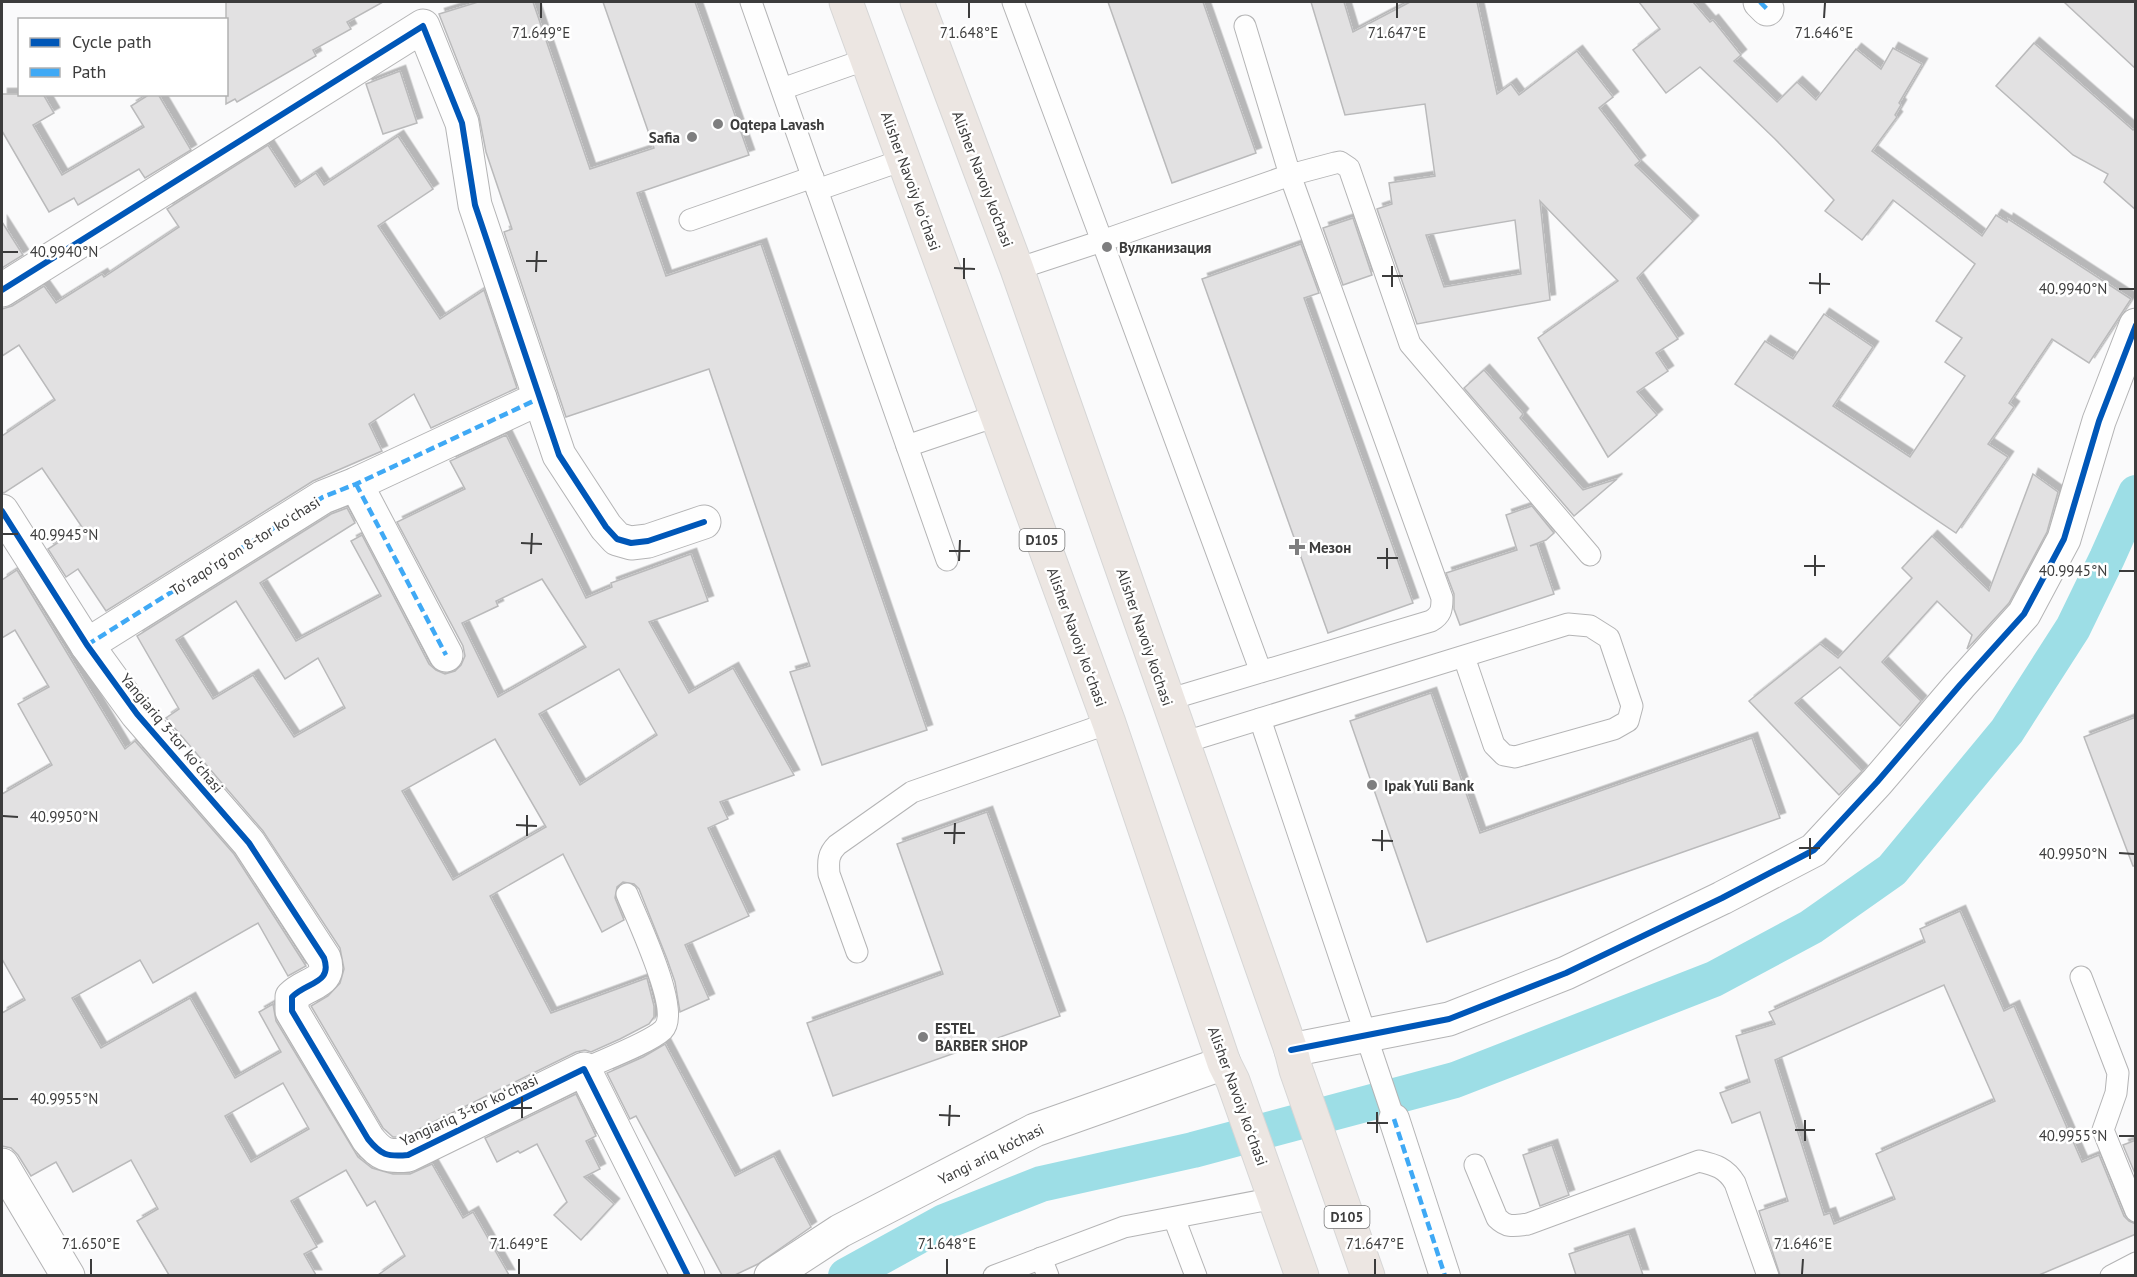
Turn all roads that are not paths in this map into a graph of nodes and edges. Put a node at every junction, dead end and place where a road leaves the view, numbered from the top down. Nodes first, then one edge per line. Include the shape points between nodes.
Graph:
1 (751, 2) edge
2 (846, 2) edge
3 (917, 2) edge
4 (1013, 2) edge
5 (418, 14) edge
6 (1245, 26) dead end
7 (867, 59) junction
8 (782, 89) junction
9 (903, 160) junction
10 (1290, 175) junction
11 (815, 183) junction
12 (690, 220) dead end
13 (1102, 241) junction
14 (1017, 269) junction
15 (2, 290) edge
16 (2136, 326) edge
17 (540, 398) junction
18 (996, 416) junction
19 (907, 446) junction
20 (356, 484) junction
21 (2, 511) edge
22 (704, 522) dead end
23 (1590, 555) dead end
24 (947, 560) dead end
25 (87, 645) junction
26 (446, 655) dead end
27 (1464, 657) junction
28 (1262, 672) junction
29 (1167, 700) junction
30 (1260, 719) junction
31 (1109, 723) junction
32 (1182, 743) junction
33 (627, 894) dead end
34 (856, 952) dead end
35 (2081, 977) dead end
36 (1365, 1036) junction
37 (1293, 1060) junction
38 (584, 1069) junction
39 (1228, 1072) junction
40 (1394, 1119) joint
41 (2, 1165) edge
42 (1475, 1165) dead end
43 (1271, 1188) junction
44 (2136, 1211) edge
45 (1174, 1218) junction
46 (2136, 1263) edge
47 (1044, 1267) edge
48 (68, 1275) edge
49 (688, 1275) edge
50 (771, 1275) edge
51 (994, 1275) edge
52 (1196, 1275) edge
53 (1302, 1275) edge
54 (1368, 1275) edge
55 (1445, 1275) edge
56 (1768, 1275) edge
57 (2111, 1275) edge

1 - 8 lane
2 - 7 main road, Alisher Navoiy koʻchasi / D105
3 - 14 main road, Alisher Navoiy ko'chasi / D105
4 - 13 lane
5 - 15 street
5 - 17 street via 462,123 475,205
6 - 10 lane
7 - 8 lane
7 - 9 main road, Alisher Navoiy koʻchasi / D105
8 - 11 lane
9 - 11 lane
9 - 18 main road, Alisher Navoiy koʻchasi / D105
10 - 13 lane
10 - 23 lane via 1340,162 1349,168 1410,344
10 - 28 lane via 1442,598 1442,609 1431,621
11 - 12 lane
11 - 19 lane
13 - 14 lane
13 - 28 lane
14 - 29 main road, Alisher Navoiy ko'chasi / D105
16 - 36 street via 2099,421 2064,539 2024,614 1814,850 1566,973 1449,1019
17 - 20 street, Toʻraqoʻrgʻon 8-tor koʻchasi
17 - 22 street via 559,455 617,539 631,543 648,541
18 - 19 lane
18 - 31 main road, Alisher Navoiy koʻchasi / D105
19 - 24 lane
20 - 25 street, Toʻraqoʻrgʻon 8-tor koʻchasi via 323,497
20 - 26 street
21 - 25 street, Yangiariq 3-tor koʻchasi
25 - 38 street, Yangiariq 3-tor koʻchasi via 137,714 249,843 324,958 326,973 292,997 292,1011 378,1151 392,1156 408,1155
27 - 27 lane via 1568,624 1590,626 1609,638 1632,706 1628,721 1614,729 1515,757 1504,755 1494,745
27 - 30 lane
28 - 29 lane
29 - 32 main road, Alisher Navoiy ko'chasi / D105
30 - 32 lane
30 - 36 lane
31 - 34 lane via 912,792 837,845 830,852 829,874
31 - 39 main road, Alisher Navoiy koʻchasi / D105
32 - 37 main road, Alisher Navoiy ko'chasi / D105
33 - 38 lane via 661,975 668,1018 665,1028 654,1036
35 - 44 lane via 2118,1072 2116,1093 2103,1130
36 - 37 street
36 - 40 lane
37 - 54 main road, Alisher Navoiy ko'chasi / D105
38 - 49 street
39 - 43 main road, Alisher Navoiy koʻchasi / D105
39 - 50 street, Yangi ariq ko‘chasi via 1035,1130 840,1232
40 - 55 street
41 - 48 street
42 - 56 lane via 1497,1218 1511,1227 1699,1161 1718,1166 1735,1183
43 - 45 lane
43 - 53 main road, Alisher Navoiy koʻchasi / D105
45 - 47 lane via 1124,1227
45 - 52 lane
46 - 57 lane
47 - 51 lane

